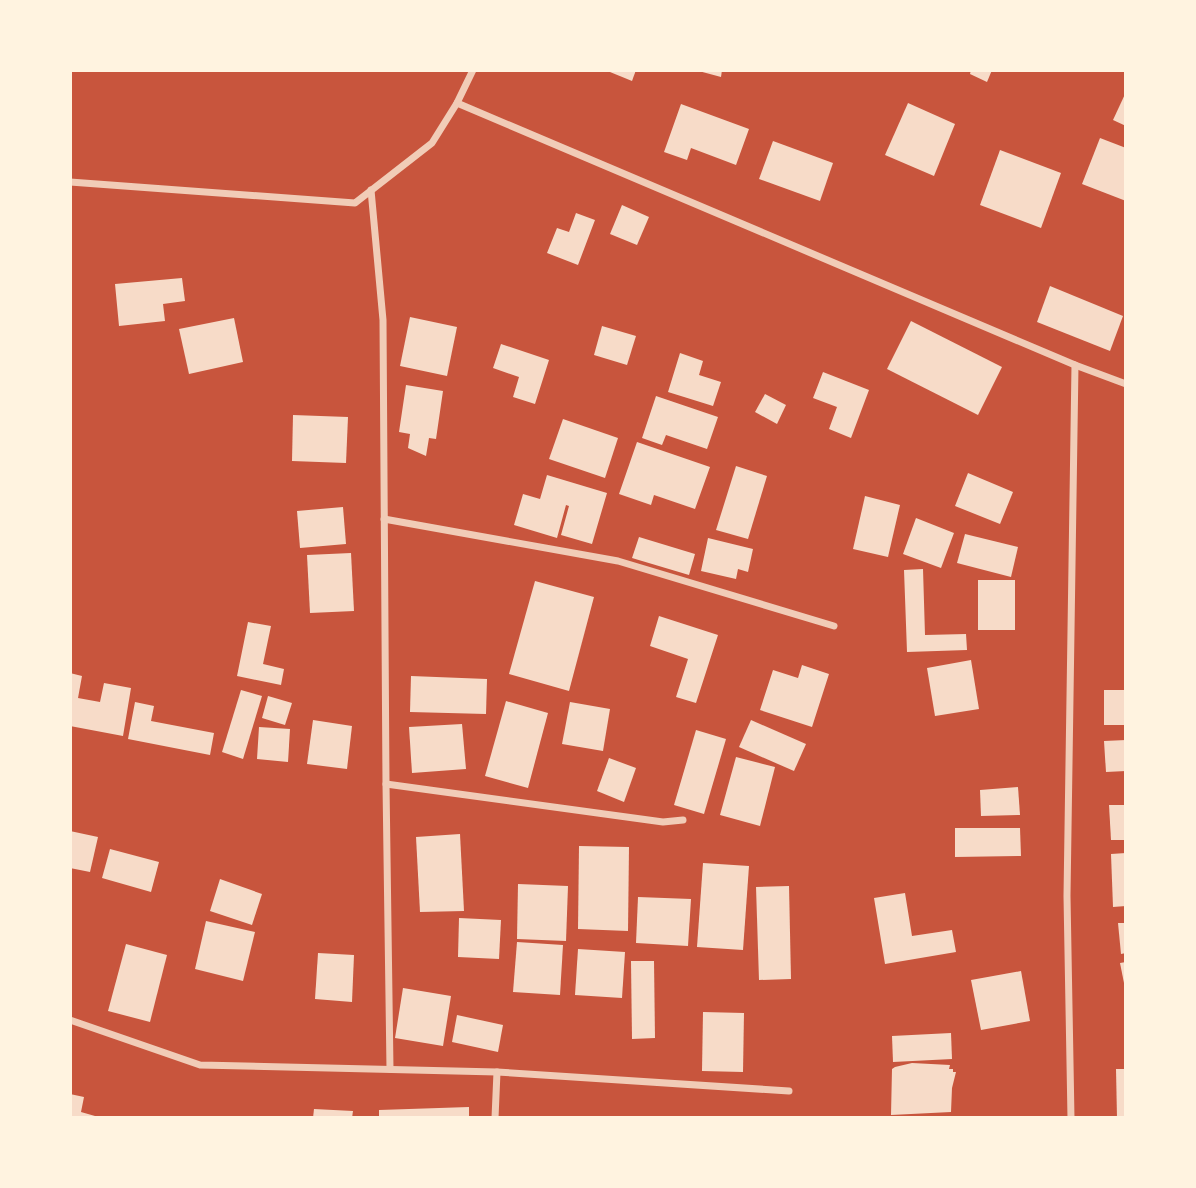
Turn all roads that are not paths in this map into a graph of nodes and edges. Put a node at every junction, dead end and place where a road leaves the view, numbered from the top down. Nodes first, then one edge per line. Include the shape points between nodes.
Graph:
1 (473, 70) edge
2 (457, 103) junction
3 (70, 182) edge
4 (371, 190) junction
5 (1075, 365) junction
6 (1126, 384) edge
7 (384, 519) junction
8 (834, 626) dead end
9 (386, 784) junction
10 (683, 820) dead end
11 (70, 1020) edge
12 (390, 1069) junction
13 (497, 1072) junction
14 (789, 1091) dead end
15 (495, 1118) edge
16 (1071, 1118) edge

1 - 2 street
2 - 4 street via 432,143
2 - 5 street
3 - 4 street via 355,203
4 - 7 street via 383,320
5 - 6 street
5 - 16 street via 1067,896
7 - 8 street via 618,561
7 - 9 street
9 - 10 street via 663,822
9 - 12 street
11 - 12 street via 200,1065
12 - 13 street
13 - 14 street
13 - 15 street

